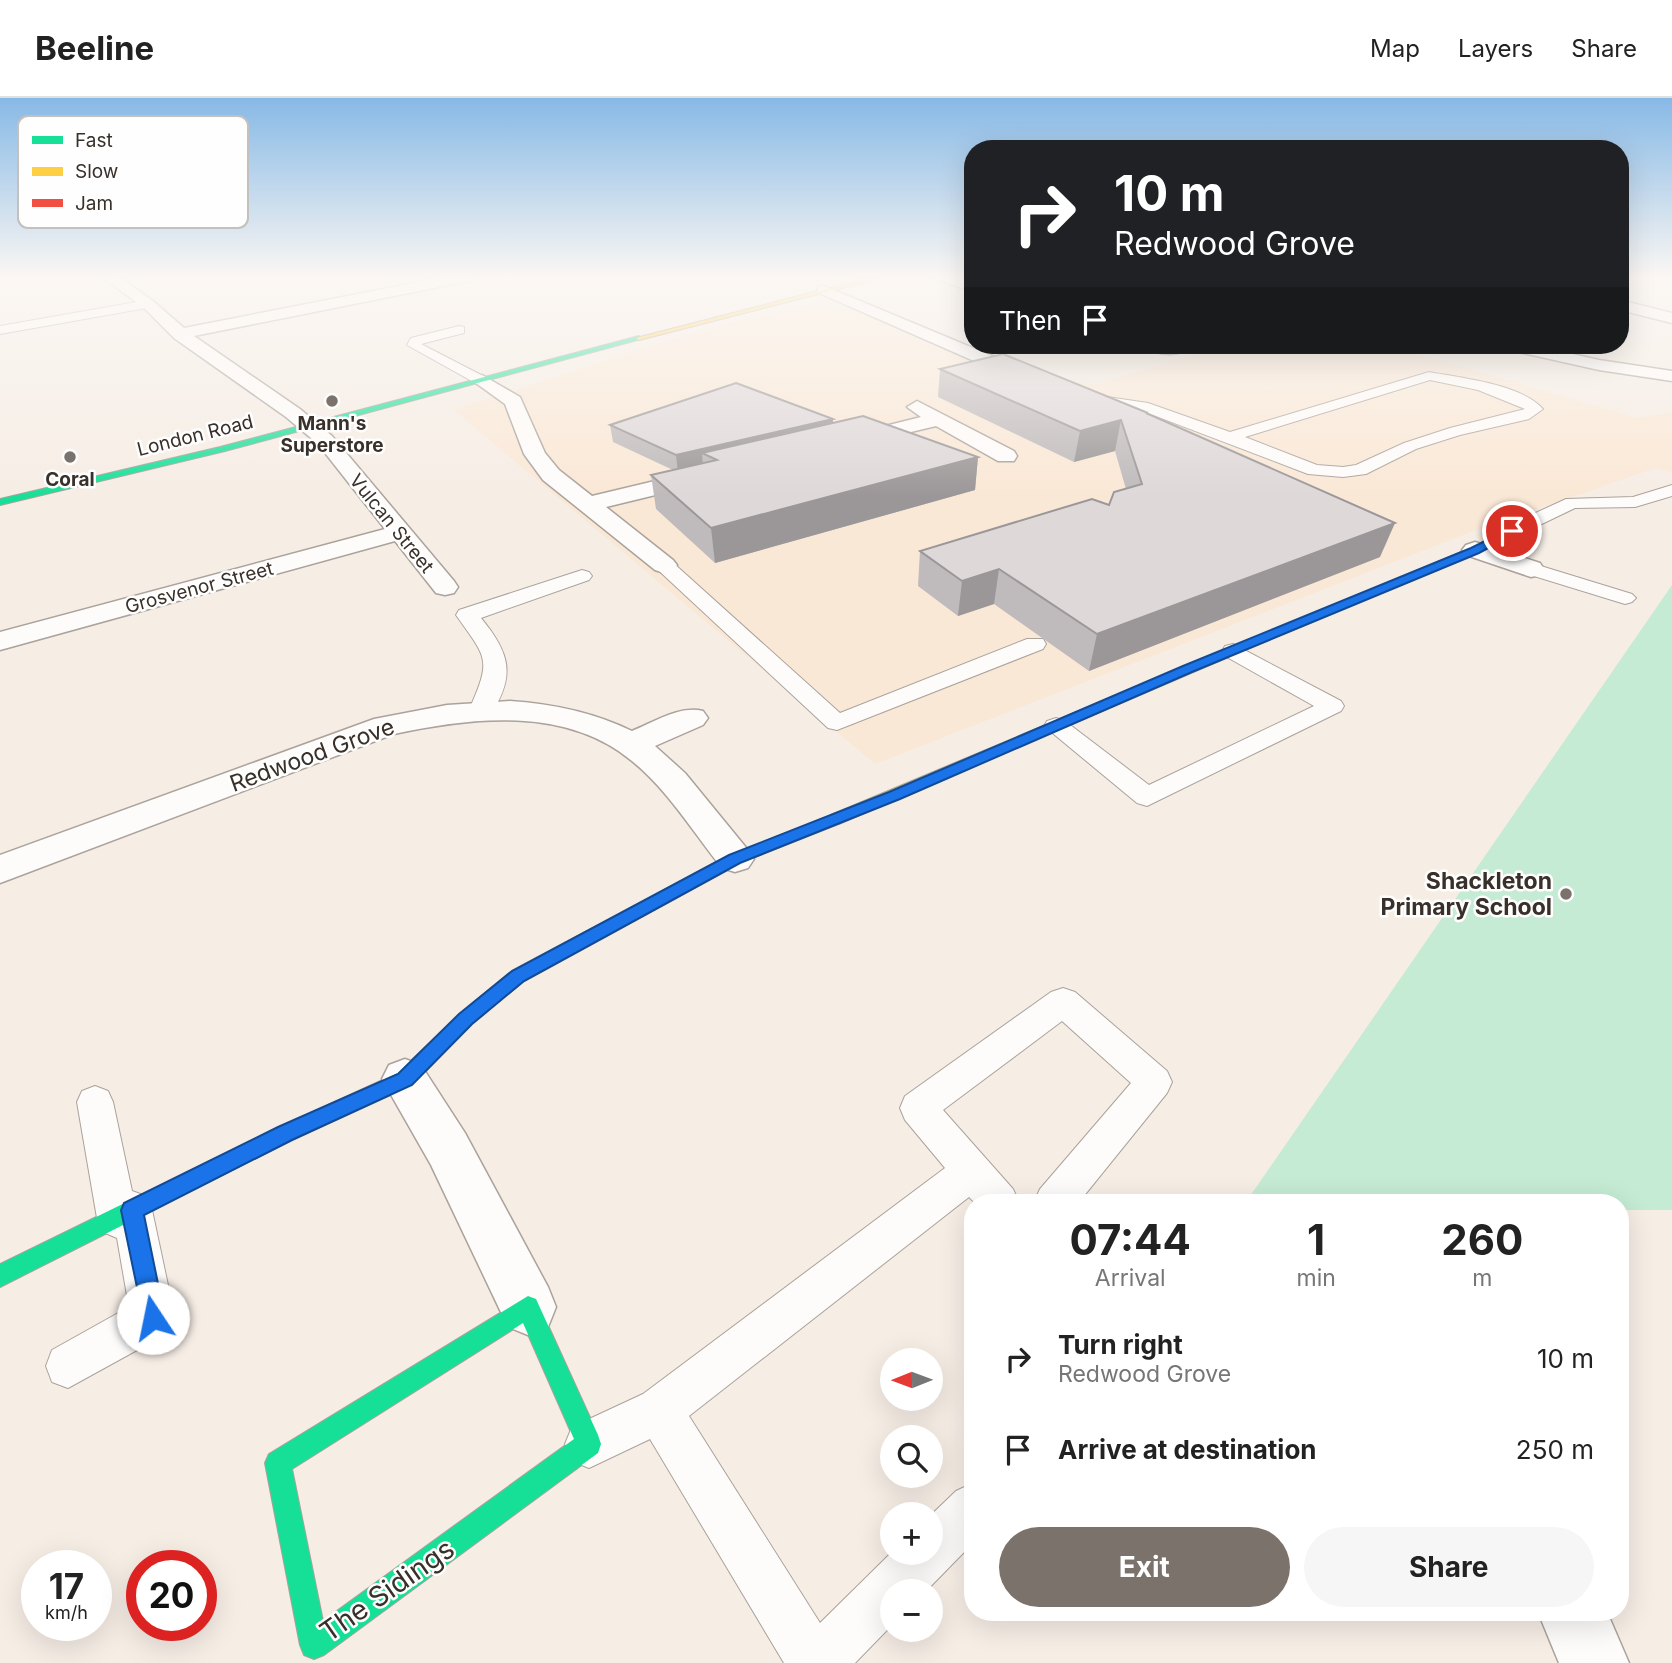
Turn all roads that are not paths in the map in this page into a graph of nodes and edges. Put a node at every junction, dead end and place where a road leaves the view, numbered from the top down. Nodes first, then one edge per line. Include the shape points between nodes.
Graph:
1 (201, 349) edge
2 (422, 349) edge
3 (597, 349) edge
4 (972, 354) edge
5 (1550, 354) edge
6 (1671, 369) edge
7 (482, 381) junction
8 (1046, 386) edge
9 (1069, 393) edge
10 (912, 404) dead end
11 (940, 419) junction
12 (311, 427) junction
13 (1230, 437) junction
14 (832, 445) edge
15 (1006, 456) dead end
16 (723, 471) edge
17 (1672, 490) edge
18 (0, 502) edge
19 (588, 504) junction
20 (1512, 531) joint
21 (398, 533) junction
22 (1475, 550) junction
23 (664, 565) joint
24 (1531, 569) joint
25 (582, 576) dead end
26 (445, 587) dead end
27 (1625, 598) dead end
28 (0, 642) edge
29 (1035, 644) dead end
30 (1233, 650) junction
31 (481, 710) junction
32 (692, 718) dead end
33 (1056, 726) junction
34 (631, 744) junction
35 (735, 859) junction
36 (0, 869) edge
37 (405, 1079) junction
38 (95, 1102) dead end
39 (985, 1187) edge
40 (1061, 1194) edge
41 (964, 1201) edge
42 (125, 1214) junction
43 (0, 1276) edge
44 (528, 1307) junction
45 (68, 1366) dead end
46 (659, 1410) junction
47 (589, 1444) junction
48 (964, 1517) edge
49 (943, 1538) edge
50 (916, 1565) edge
51 (1576, 1621) edge
52 (316, 1654) edge
53 (815, 1663) edge
54 (1594, 1663) edge

1 - 12 street, Vulcan Street
2 - 7 lane
3 - 7 street, London Road
4 - 8 street
5 - 6 street via 1599,365
7 - 12 street, London Road
7 - 19 street via 509,396 535,454 551,475
9 - 13 lane via 1143,406
10 - 11 street
11 - 14 street
11 - 15 street
12 - 18 street, London Road
12 - 21 street, Vulcan Street
13 - 13 lane via 1314,470 1343,472 1360,470 1410,446 1524,416 1535,409 1481,386 1429,376
16 - 19 street
17 - 20 lane via 1635,502 1572,503
19 - 23 street
20 - 22 street
21 - 26 street, Vulcan Street
21 - 28 street, Grosvenor Street
22 - 24 street
22 - 30 street
23 - 29 lane via 837,723
24 - 27 lane
25 - 31 lane via 467,615 498,658
30 - 33 street
30 - 33 lane via 1332,706 1147,797
31 - 34 street, Redwood Grove via 581,721
31 - 36 street, Redwood Grove via 385,726
32 - 34 street
33 - 35 street
34 - 35 street, Redwood Grove via 658,767
35 - 37 street via 518,976
37 - 42 street
37 - 44 street via 448,1149
38 - 42 lane
39 - 40 lane via 918,1108 1063,1002 1154,1082
41 - 46 lane
42 - 43 street
42 - 45 lane via 153,1318
44 - 47 street
44 - 52 street, The Sidings via 278,1463
46 - 47 lane
46 - 53 lane
47 - 52 street, The Sidings
48 - 49 lane
50 - 53 lane
51 - 54 street

